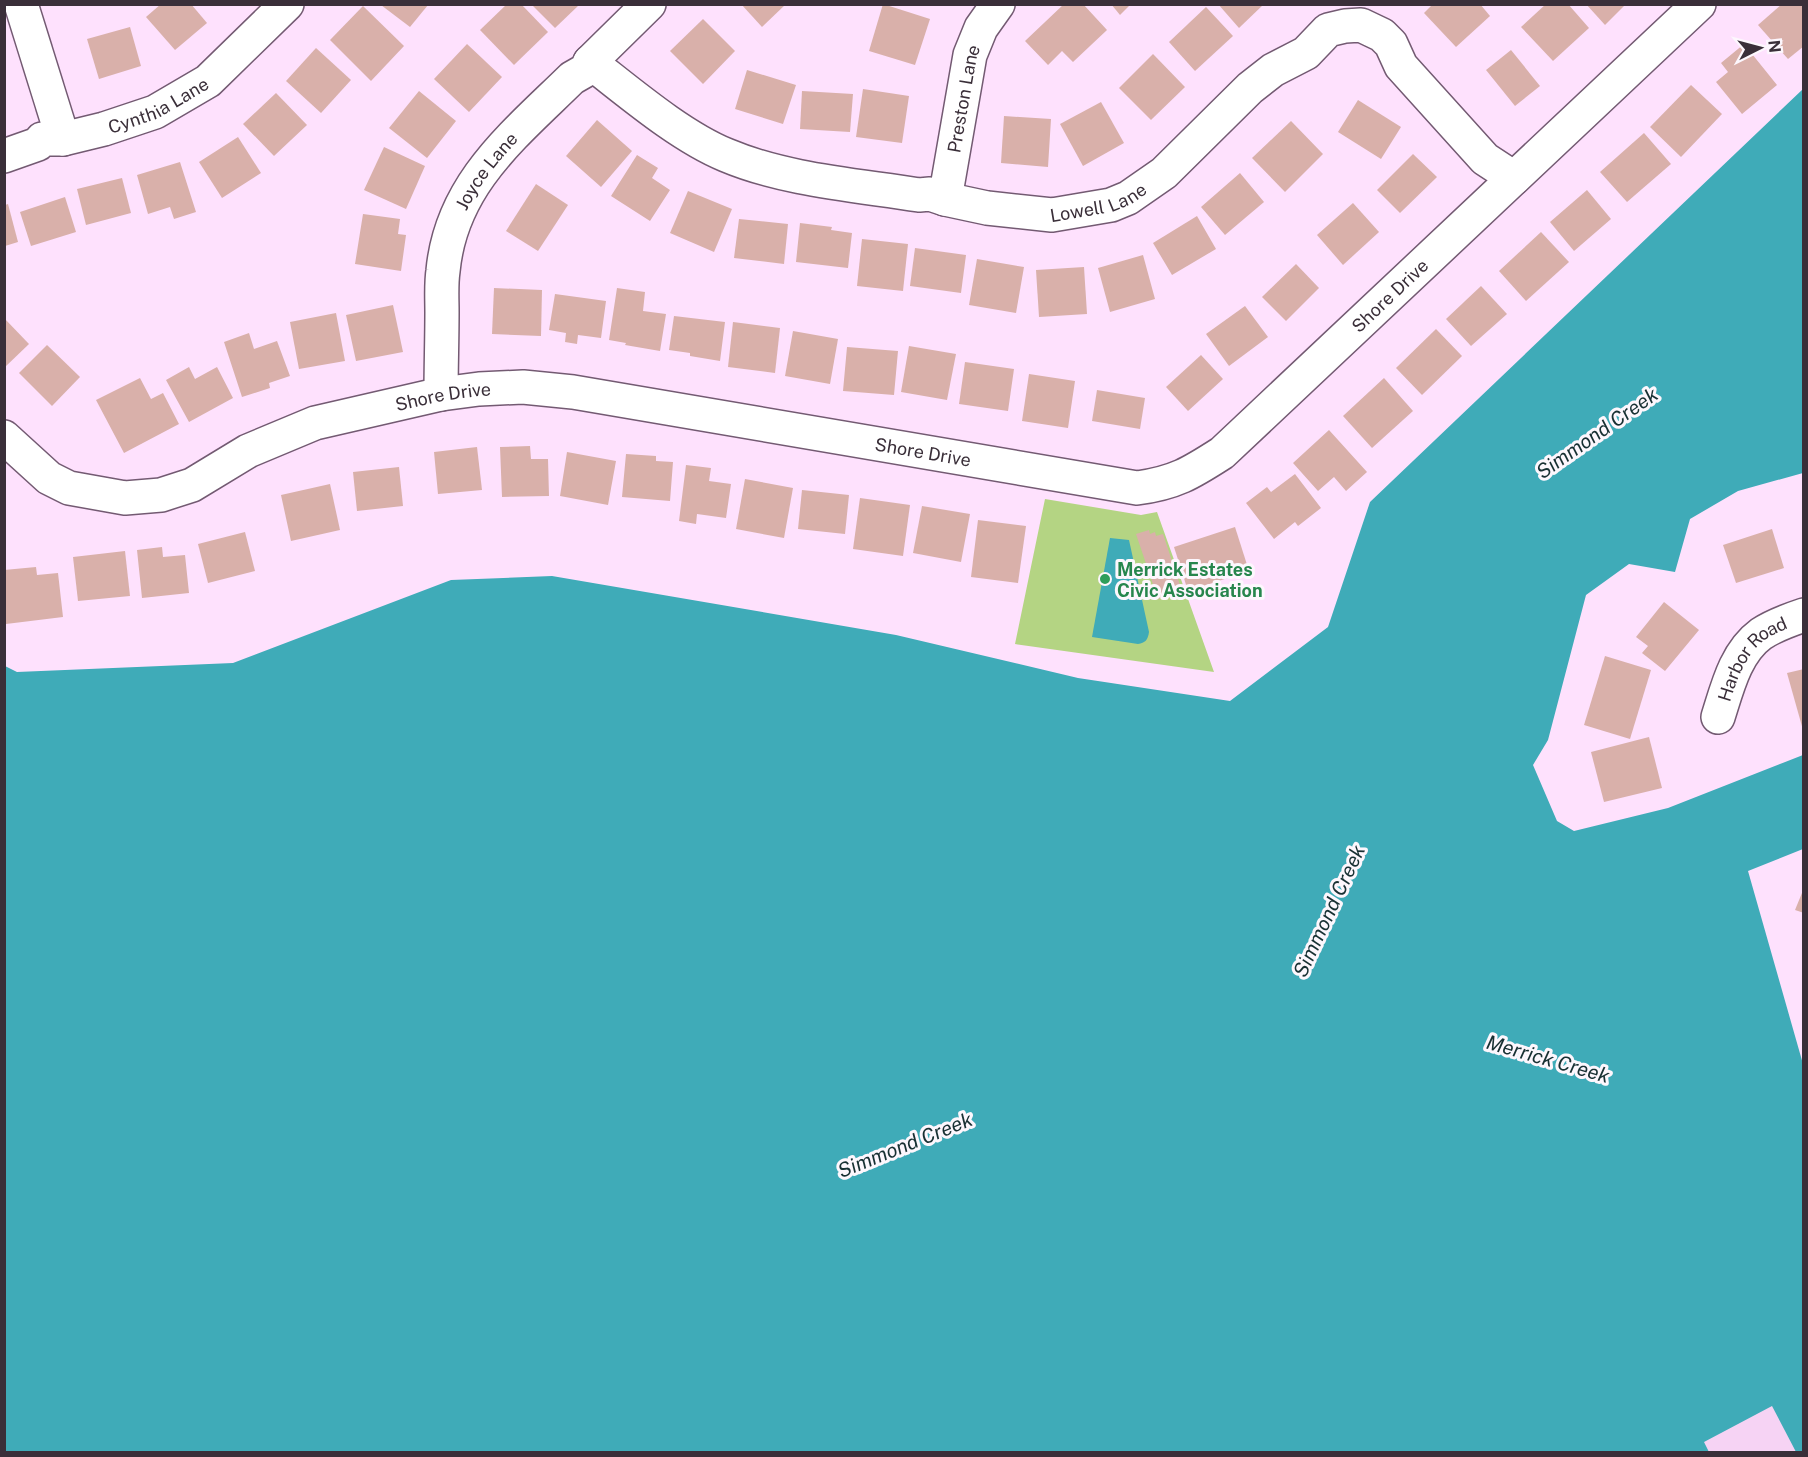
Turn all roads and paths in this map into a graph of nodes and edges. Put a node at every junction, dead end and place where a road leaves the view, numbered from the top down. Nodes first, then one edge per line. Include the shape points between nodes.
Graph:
1 (21, 4) edge
2 (287, 4) edge
3 (649, 4) edge
4 (998, 4) edge
5 (1699, 4) edge
6 (590, 62) junction
7 (63, 139) junction
8 (4, 156) edge
9 (1514, 178) junction
10 (945, 199) junction
11 (441, 394) junction
12 (4, 437) edge
13 (1803, 615) edge
14 (1718, 717) dead end

1 - 7 street
2 - 7 street, Cynthia Lane via 208,81 154,112
3 - 6 street, Joyce Lane
4 - 10 street, Preston Lane via 981,28 970,55
5 - 9 street, Shore Drive
6 - 10 street, Lowell Lane via 682,131 725,155 784,174
6 - 11 street, Joyce Lane via 586,70 572,78 495,153 460,207 443,271
7 - 8 street, Cynthia Lane via 42,139
9 - 10 street, Lowell Lane via 1485,159 1401,66 1382,35 1361,25 1328,30 1306,53 1273,70 1164,173 1128,198 1111,205 1052,215
9 - 11 street, Shore Drive via 1222,453 1188,475 1161,485 1137,488 573,392 523,387
11 - 12 street, Shore Drive via 315,423 248,451 192,485 161,495 125,498 69,488 49,478
13 - 14 street, Harbor Road via 1760,634 1746,648 1728,684

